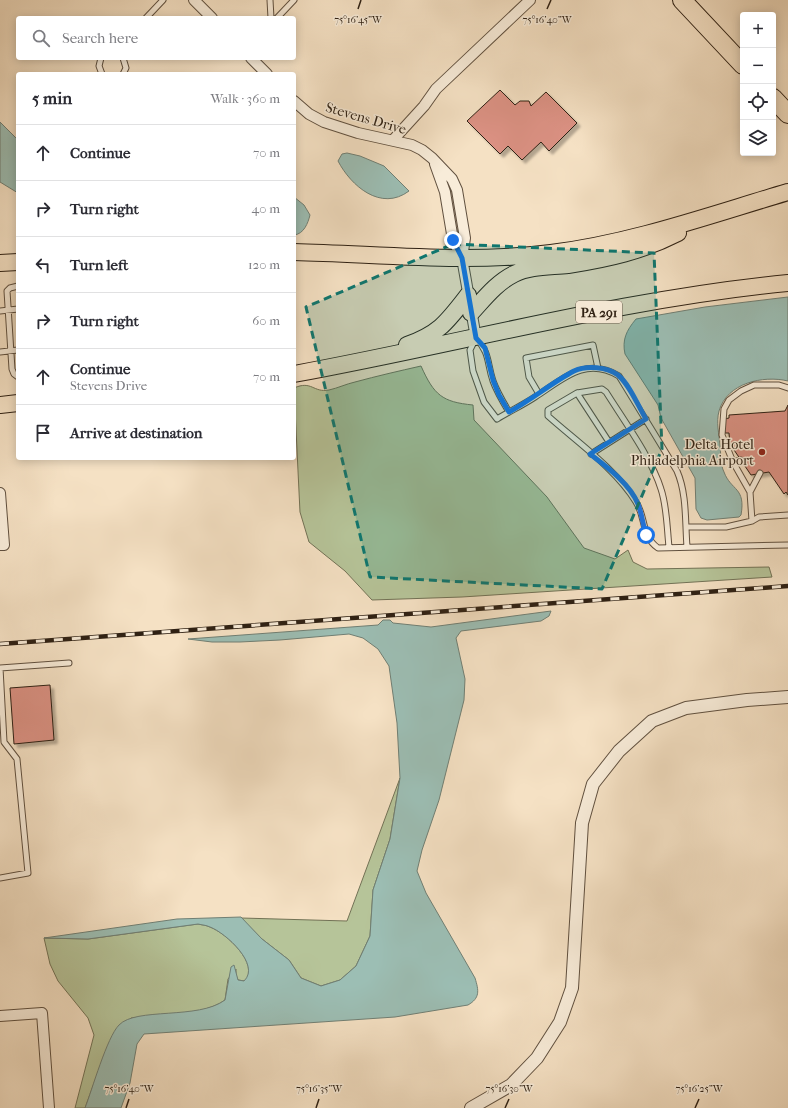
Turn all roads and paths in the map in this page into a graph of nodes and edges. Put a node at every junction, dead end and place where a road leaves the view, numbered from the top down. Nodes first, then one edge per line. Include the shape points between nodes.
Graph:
1 (163, 0) edge
2 (194, 0) edge
3 (270, 0) edge
4 (294, 0) edge
5 (530, 0) edge
6 (682, 0) edge
7 (148, 16) edge
8 (210, 16) edge
9 (271, 16) edge
10 (278, 16) edge
11 (100, 60) edge
12 (124, 60) edge
13 (253, 60) edge
14 (740, 62) edge
15 (101, 72) edge
16 (124, 72) edge
17 (265, 72) edge
18 (776, 101) edge
19 (296, 103) edge
20 (788, 114) edge
21 (393, 140) junction
22 (788, 192) edge
23 (714, 214) junction
24 (296, 252) edge
25 (462, 258) junction
26 (16, 262) edge
27 (0, 263) edge
28 (788, 283) edge
29 (16, 286) edge
30 (468, 295) junction
31 (16, 309) edge
32 (8, 310) junction
33 (0, 311) edge
34 (471, 313) junction
35 (476, 338) junction
36 (16, 350) edge
37 (10, 351) junction
38 (0, 352) edge
39 (368, 360) junction
40 (598, 368) junction
41 (296, 374) edge
42 (16, 376) edge
43 (788, 388) edge
44 (577, 393) junction
45 (539, 394) junction
46 (16, 403) edge
47 (0, 404) edge
48 (509, 412) junction
49 (646, 419) junction
50 (630, 429) junction
51 (609, 442) junction
52 (590, 454) junction
53 (740, 460) dead end
54 (733, 462) junction
55 (760, 473) dead end
56 (750, 492) junction
57 (0, 493) edge
58 (788, 515) edge
59 (752, 521) junction
60 (686, 527) junction
61 (2, 545) edge
62 (788, 545) edge
63 (669, 547) junction
64 (687, 547) junction
65 (69, 664) dead end
66 (788, 697) edge
67 (0, 878) edge
68 (0, 1016) edge
69 (49, 1108) edge
70 (470, 1108) edge

1 - 7 lane
2 - 8 street
3 - 9 lane
4 - 10 lane
5 - 21 street via 436,89
6 - 14 highway
11 - 15 lane
12 - 16 lane via 126,68
13 - 17 street
18 - 20 highway
19 - 21 street, Stevens Drive via 324,122 358,133
21 - 25 street, Stevens Drive via 418,148 432,158 452,179 465,238
22 - 23 main road
23 - 25 main road via 626,239 552,253
23 - 34 main road via 656,244 629,253 513,274
24 - 25 main road
25 - 30 street, Stevens Drive
26 - 27 main road
28 - 35 main road, PA 291 via 654,301
29 - 32 lane via 7,291
30 - 34 street, Stevens Drive
30 - 39 main road via 447,323 433,334
31 - 32 lane
32 - 33 lane
32 - 37 lane
34 - 35 street, Stevens Drive
35 - 39 main road, PA 291
35 - 48 lane via 485,348 493,380
35 - 48 lane via 470,350 473,372 484,402 497,419
36 - 37 lane
37 - 38 lane
37 - 42 lane
39 - 41 main road, PA 291
40 - 45 lane via 575,371
40 - 45 lane via 593,345 526,358 530,377
40 - 49 lane via 619,376
43 - 54 lane via 779,385 754,386 741,391 730,400 724,409 722,435
44 - 50 lane via 602,389
44 - 51 lane
44 - 52 lane via 547,413
45 - 48 lane
46 - 47 main road
49 - 50 lane
49 - 60 lane via 681,480
50 - 51 lane
50 - 63 lane via 661,487
51 - 52 lane
52 - 63 lane via 607,467 638,504 646,535 652,543 658,548
53 - 54 lane
54 - 56 lane
55 - 56 lane
56 - 59 lane
57 - 61 street
58 - 59 lane via 760,517
59 - 60 lane via 726,527
60 - 64 lane
62 - 64 lane
63 - 64 lane
65 - 67 lane via 0,668 4,742 17,759 28,872
66 - 70 street via 686,708 652,721 619,752 593,784 582,823 572,988 560,1022 537,1058 511,1085
68 - 69 street via 42,1013

